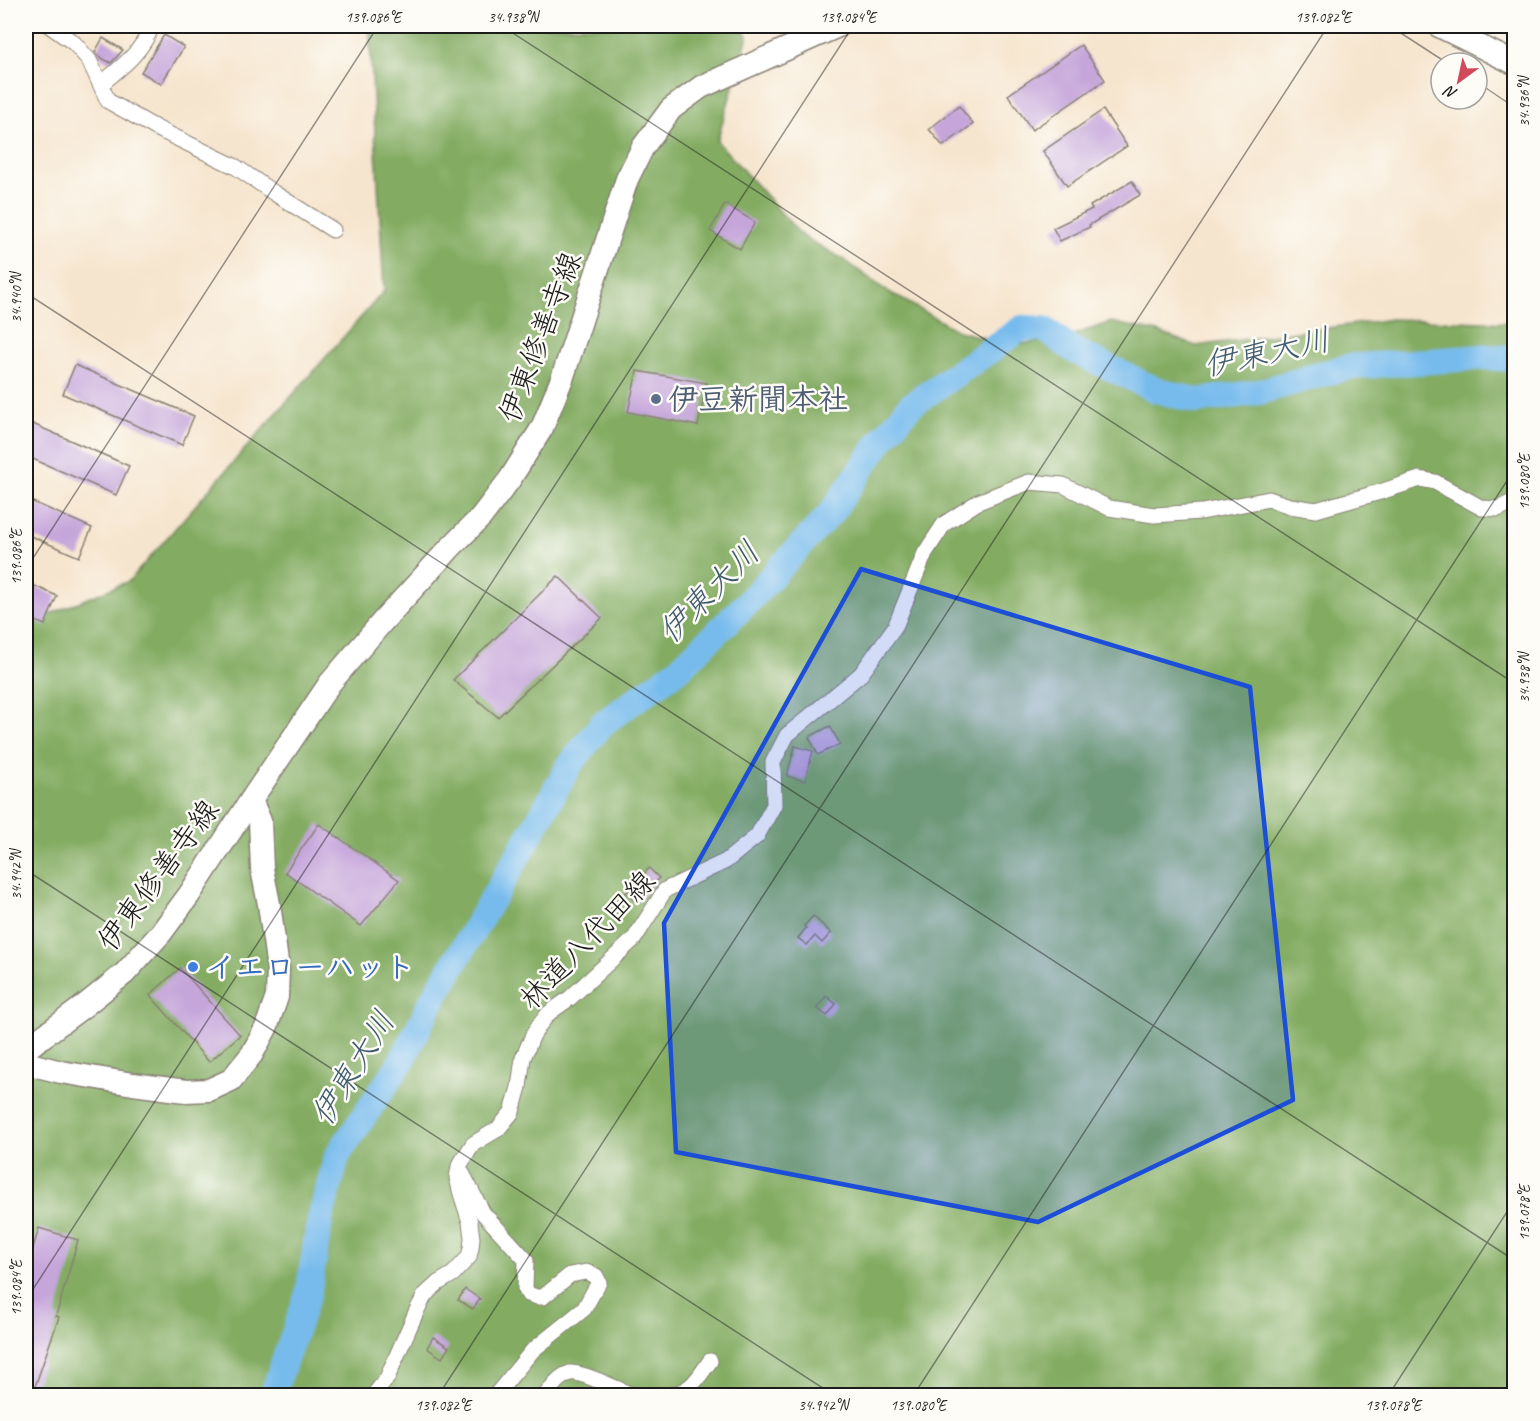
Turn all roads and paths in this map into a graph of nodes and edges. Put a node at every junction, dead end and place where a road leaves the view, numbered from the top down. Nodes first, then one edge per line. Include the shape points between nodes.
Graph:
1 (50, 26) edge
2 (153, 26) edge
3 (838, 26) edge
4 (1439, 26) edge
5 (1515, 63) edge
6 (101, 84) junction
7 (333, 230) dead end
8 (1515, 501) edge
9 (250, 800) junction
10 (26, 1049) edge
11 (26, 1063) edge
12 (459, 1166) junction
13 (710, 1361) dead end
14 (374, 1395) edge
15 (495, 1395) edge
16 (545, 1395) edge
17 (634, 1395) edge
18 (666, 1395) edge

1 - 6 street via 75,43
2 - 6 street via 130,61
3 - 9 main road, 伊東修善寺線 via 701,87 671,109 643,147 627,179 563,376 542,428 481,517 330,682
4 - 5 main road
6 - 7 street via 108,101 236,167
8 - 12 street, 林道八代田線 via 1498,509 1482,508 1435,482 1420,479 1316,510 1269,499 1202,512 1154,515 1109,508 1064,485 1029,482 978,502 944,524 925,553 895,627 861,674 787,735 773,762 774,805 757,836 726,861 665,890 634,939 549,1013 523,1058 512,1112 498,1129 473,1144
9 - 10 main road, 伊東修善寺線 via 161,933 125,973
9 - 11 main road, 伊東修善寺線 via 260,821 262,869 278,969 277,997 252,1054 231,1080 209,1090 186,1091
12 - 14 street via 457,1178 472,1238 469,1257 425,1295 387,1378
12 - 15 street via 483,1213 526,1260 528,1294 543,1297 570,1275 586,1272 599,1282 584,1309 533,1350
13 - 18 street via 694,1384 679,1394
16 - 17 street via 559,1379 572,1372

